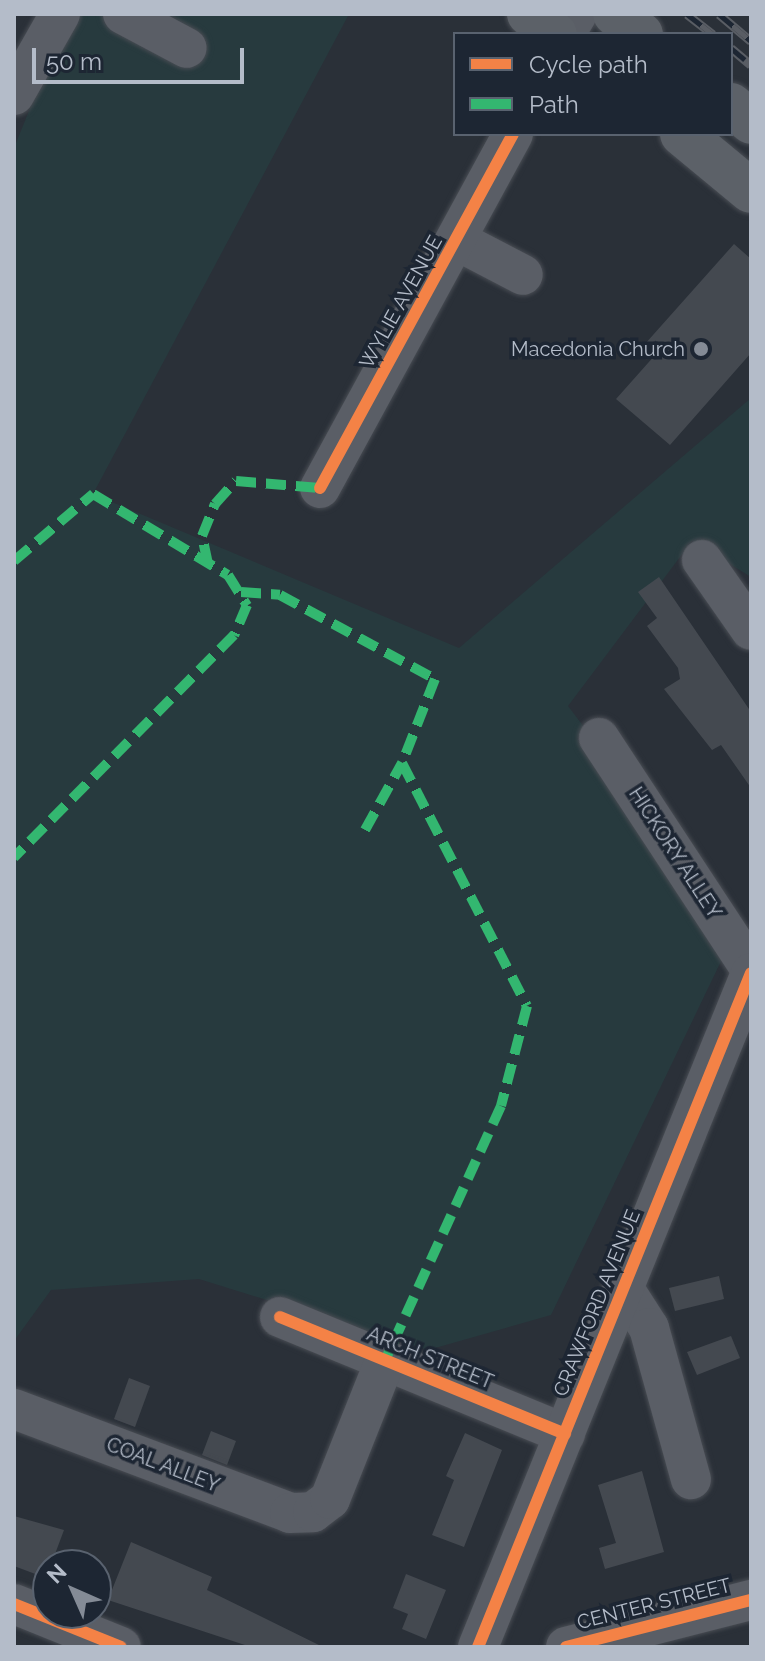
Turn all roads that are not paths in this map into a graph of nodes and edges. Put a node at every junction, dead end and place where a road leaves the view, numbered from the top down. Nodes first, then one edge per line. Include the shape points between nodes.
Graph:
1 (60, 14) edge
2 (123, 14) edge
3 (529, 14) edge
4 (577, 14) edge
5 (615, 14) edge
6 (552, 32) edge
7 (566, 32) edge
8 (638, 32) edge
9 (187, 48) dead end
10 (14, 95) edge
11 (733, 107) edge
12 (751, 122) edge
13 (512, 136) edge
14 (684, 136) edge
15 (751, 191) edge
16 (458, 241) junction
17 (523, 275) dead end
18 (320, 488) dead end
19 (702, 560) dead end
20 (751, 630) edge
21 (599, 738) dead end
22 (751, 971) edge
23 (624, 1289) junction
24 (280, 1317) dead end
25 (385, 1361) junction
26 (14, 1409) edge
27 (565, 1434) junction
28 (691, 1479) dead end
29 (751, 1600) edge
30 (14, 1604) edge
31 (121, 1647) edge
32 (478, 1647) edge
33 (566, 1647) edge

1 - 10 street
2 - 9 street
3 - 6 main road
4 - 7 street
5 - 8 main road
11 - 12 main road
13 - 16 street, WYLIE AVENUE
14 - 15 main road
16 - 17 street
16 - 18 street, WYLIE AVENUE
19 - 20 street
21 - 22 street, HICKORY ALLEY
22 - 23 street, CRAWFORD AVENUE
23 - 27 street, CRAWFORD AVENUE
23 - 28 street via 649,1328
24 - 25 street, ARCH STREET
25 - 26 street, COAL ALLEY via 330,1499 313,1512 290,1513
25 - 27 street, ARCH STREET
27 - 32 street, CRAWFORD AVENUE
29 - 33 street, CENTER STREET
30 - 31 street

